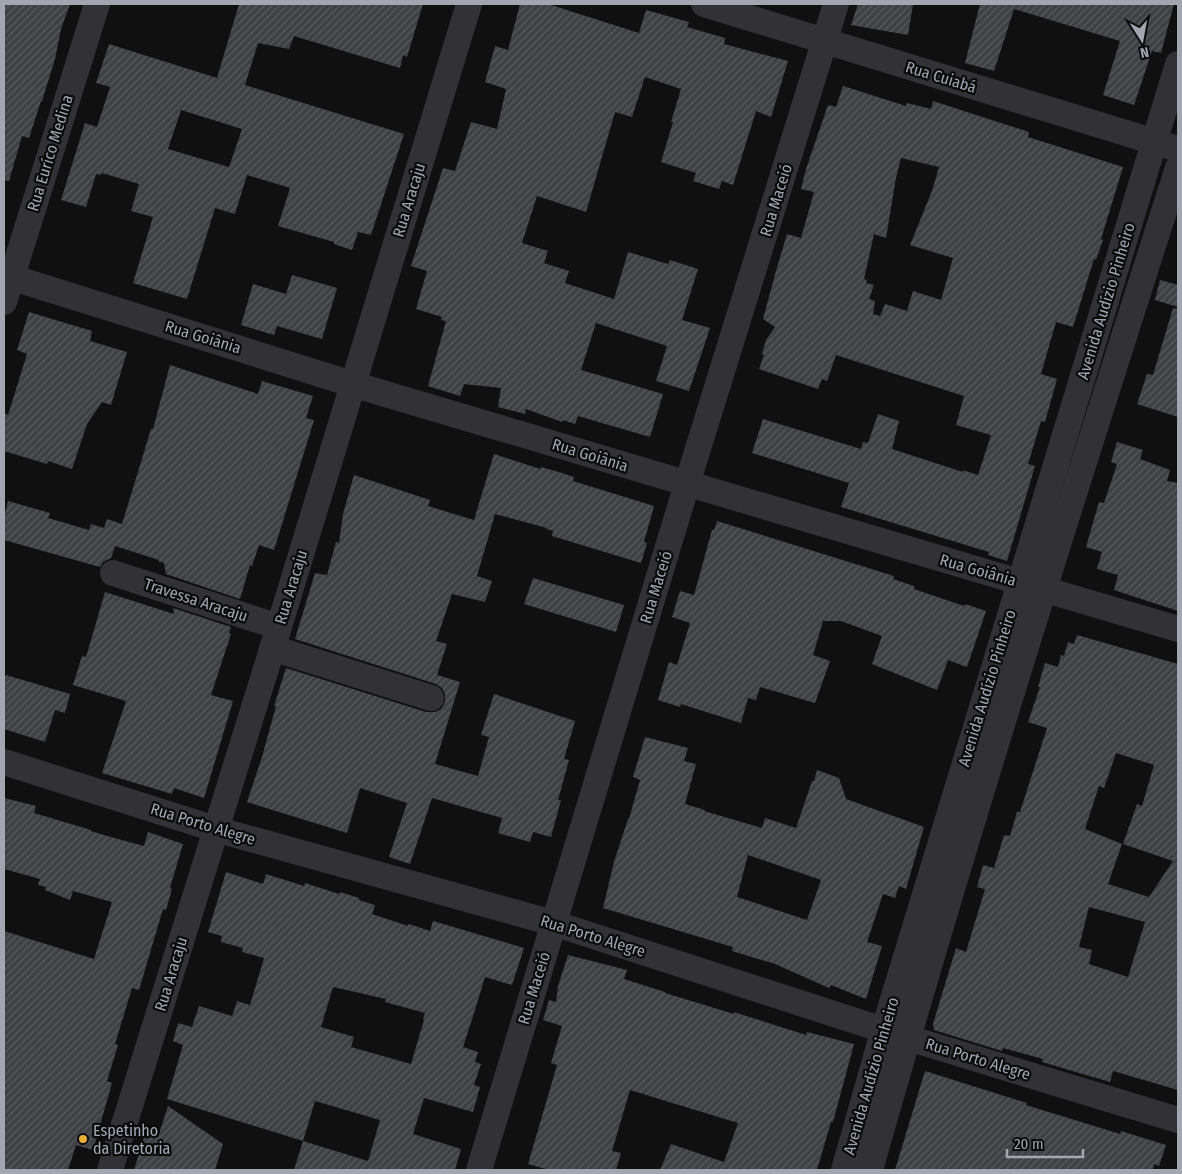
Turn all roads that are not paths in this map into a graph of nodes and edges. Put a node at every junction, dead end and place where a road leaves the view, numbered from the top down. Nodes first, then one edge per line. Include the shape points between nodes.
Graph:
1 (97, 4) edge
2 (469, 4) edge
3 (704, 4) edge
4 (836, 4) edge
5 (825, 40) junction
6 (1178, 64) edge
7 (1167, 146) edge
8 (1178, 168) edge
9 (8, 276) edge
10 (4, 302) edge
11 (352, 384) junction
12 (1071, 414) junction
13 (1096, 424) junction
14 (688, 484) junction
15 (113, 573) dead end
16 (1031, 586) junction
17 (1178, 630) edge
18 (275, 637) junction
19 (431, 698) dead end
20 (4, 762) edge
21 (215, 829) junction
22 (553, 923) junction
23 (896, 1033) junction
24 (1178, 1120) edge
25 (110, 1170) edge
26 (479, 1170) edge
27 (844, 1170) edge
28 (870, 1170) edge

1 - 9 street, Rua Euríco Medina
2 - 11 street, Rua Aracaju
3 - 5 street, Rua Cuiabá
4 - 5 street, Rua Maceió
5 - 7 street, Rua Cuiabá
5 - 14 street, Rua Maceió
6 - 7 street, Avenida Audízio Pinheiro
7 - 12 street, Avenida Audízio Pinheiro
8 - 13 street, Avenida Audízio Pinheiro
9 - 10 street, Rua Euríco Medina
9 - 11 street, Rua Goiânia
11 - 14 street, Rua Goiânia
11 - 18 street, Rua Aracaju
12 - 13 street
12 - 16 street, Avenida Audízio Pinheiro
13 - 16 street, Avenida Audízio Pinheiro
14 - 16 street, Rua Goiânia
14 - 22 street, Rua Maceió
15 - 18 street, Travessa Aracaju
16 - 17 street, Rua Goiânia
16 - 23 street, Avenida Audízio Pinheiro
18 - 19 street, Travessa Aracaju
18 - 21 street, Rua Aracaju
20 - 21 street, Rua Porto Alegre
21 - 22 street, Rua Porto Alegre
21 - 25 street, Rua Aracaju
22 - 23 street, Rua Porto Alegre
22 - 26 street, Rua Maceió
23 - 24 street, Rua Porto Alegre
23 - 27 street, Avenida Audízio Pinheiro
23 - 28 street, Avenida Audízio Pinheiro

